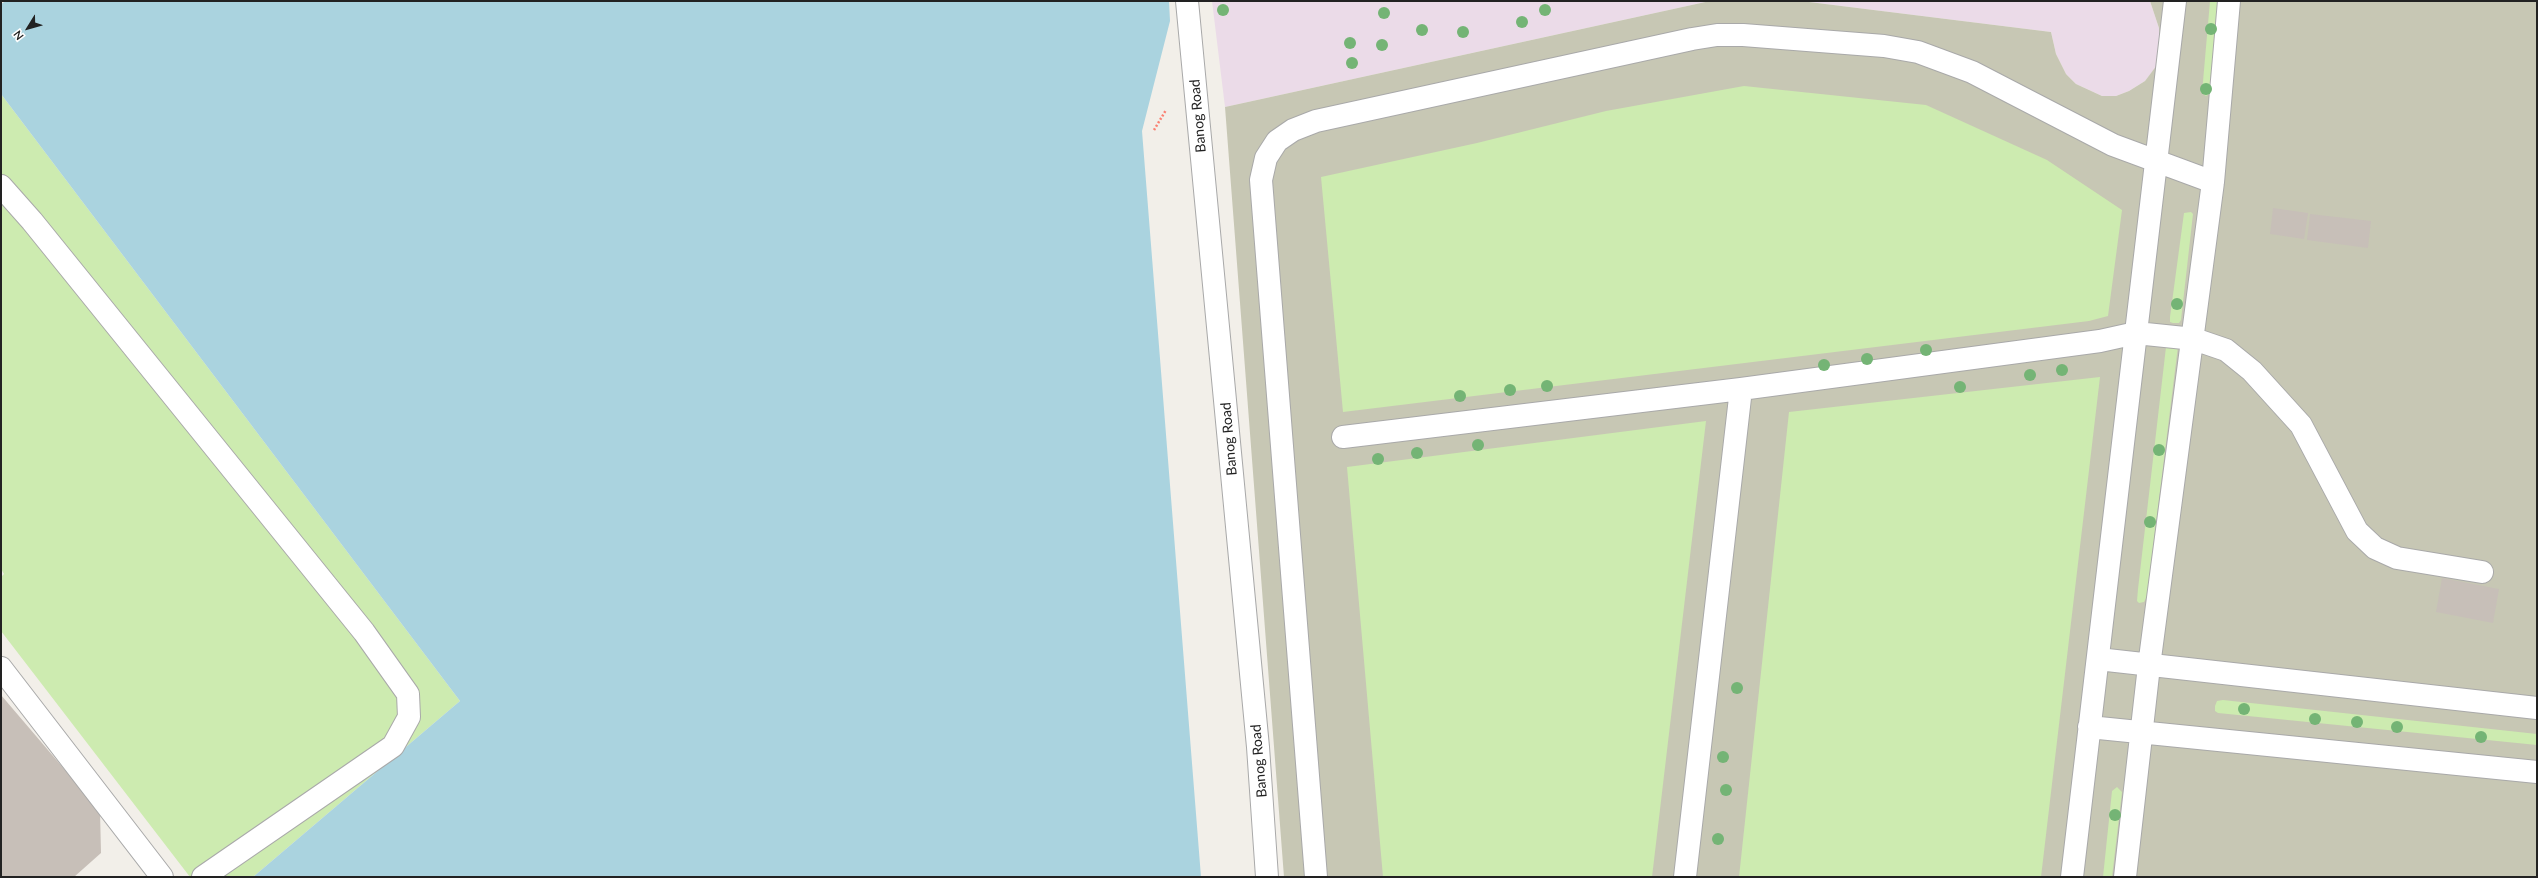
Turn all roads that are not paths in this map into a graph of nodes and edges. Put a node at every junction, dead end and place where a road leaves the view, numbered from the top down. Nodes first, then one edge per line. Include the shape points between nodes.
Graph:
1 (1187, 1) edge
2 (2174, 1) edge
3 (2229, 1) edge
4 (2156, 162) junction
5 (2213, 182) junction
6 (1, 186) edge
7 (2136, 333) junction
8 (2194, 339) junction
9 (1741, 389) junction
10 (1343, 437) dead end
11 (2482, 572) dead end
12 (2098, 659) junction
13 (2149, 666) junction
14 (1, 668) edge
15 (2537, 708) edge
16 (2089, 727) junction
17 (2142, 732) junction
18 (2537, 772) edge
19 (162, 877) edge
20 (203, 877) edge
21 (1267, 877) edge
22 (1316, 877) edge
23 (1685, 877) edge
24 (2072, 877) edge
25 (2125, 877) edge

1 - 21 lane, Banog Road via 1258,746
2 - 4 lane
3 - 5 lane
4 - 5 lane
4 - 7 lane
4 - 22 lane via 2113,146 2072,126 1972,72 1918,52 1884,46 1742,35 1692,39 1316,121 1293,130 1277,141 1266,158 1261,180
5 - 8 lane
6 - 20 lane via 364,632 408,694 409,717 393,746
7 - 8 lane
7 - 9 lane via 2100,341
7 - 12 lane
8 - 11 lane via 2226,350 2252,370 2301,425 2357,531 2375,548 2397,558
8 - 13 lane
9 - 10 lane
9 - 23 lane
12 - 13 lane
12 - 16 lane
13 - 15 lane
13 - 17 lane
14 - 19 lane
16 - 17 lane
16 - 24 lane
17 - 18 lane
17 - 25 lane

